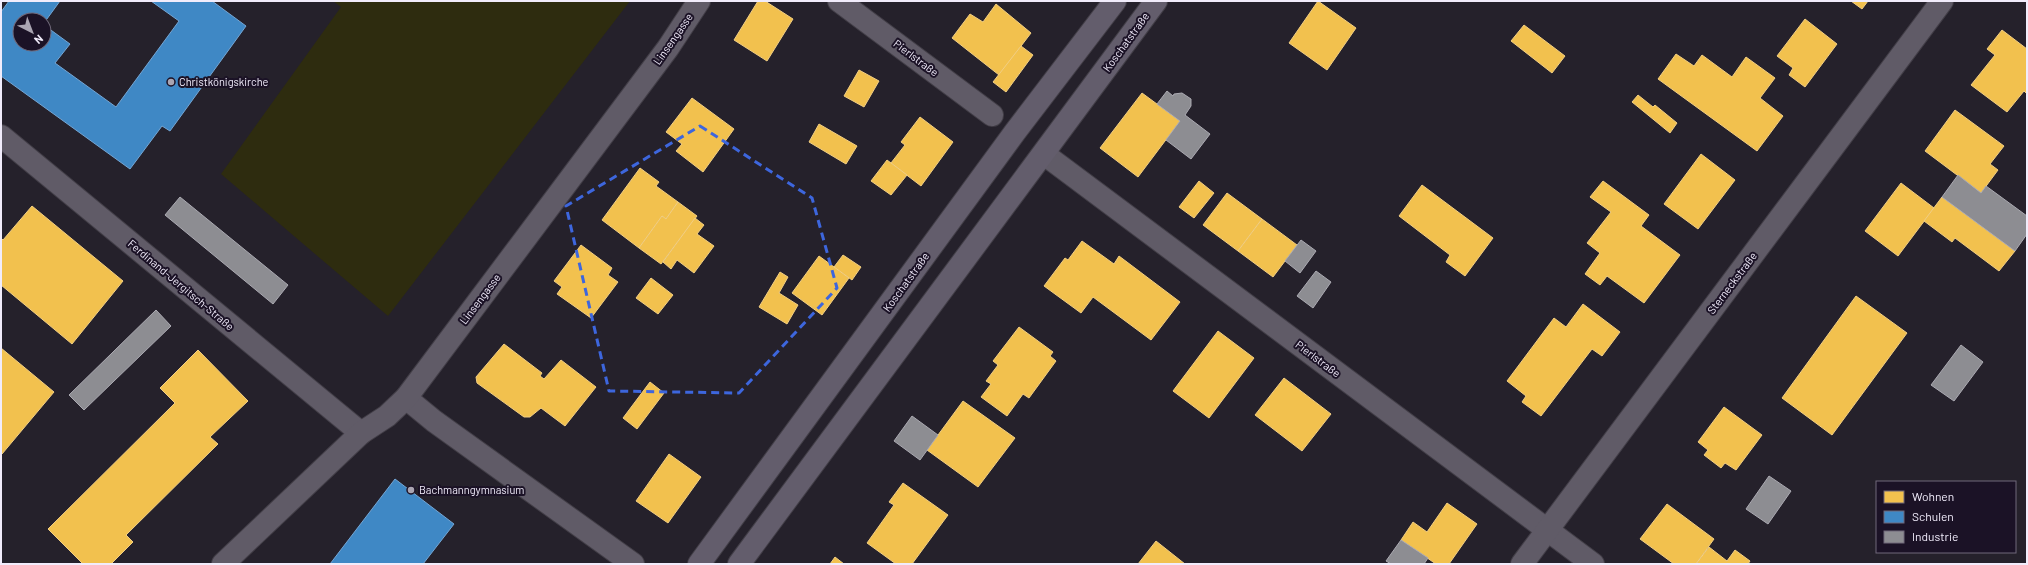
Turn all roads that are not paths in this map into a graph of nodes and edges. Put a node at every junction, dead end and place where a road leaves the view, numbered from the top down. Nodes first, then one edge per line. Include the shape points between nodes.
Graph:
1 (699, 1) edge
2 (839, 1) edge
3 (1115, 1) edge
4 (1156, 1) edge
5 (1942, 1) edge
6 (992, 115) dead end
7 (1, 136) edge
8 (1044, 154) junction
9 (406, 398) junction
10 (361, 434) junction
11 (1547, 530) junction
12 (223, 564) edge
13 (633, 564) edge
14 (699, 564) edge
15 (739, 564) edge
16 (1522, 564) edge
17 (1593, 564) edge

1 - 9 street, Linsengasse via 668,48
2 - 6 street, Pierlstraße
3 - 14 main road, Koschatstraße via 1015,132
4 - 8 main road, Koschatstraße
5 - 11 street, Sterneckstraße
7 - 10 street, Ferdinand-Jergitsch-Straße
8 - 11 street, Pierlstraße
8 - 15 main road, Koschatstraße
9 - 10 street, Linsengasse via 387,416
9 - 13 street via 434,421
10 - 12 street, Linsengasse
11 - 16 street, Sterneckstraße
11 - 17 street, Pierlstraße

